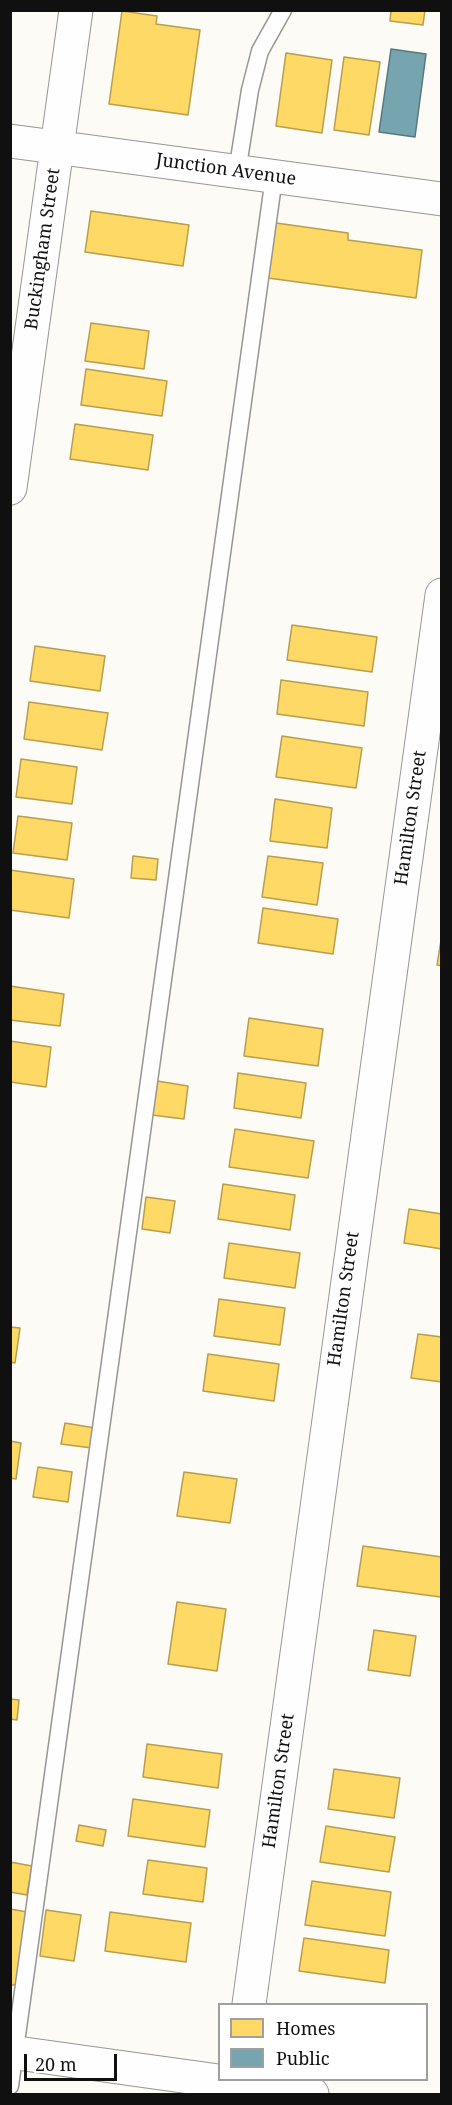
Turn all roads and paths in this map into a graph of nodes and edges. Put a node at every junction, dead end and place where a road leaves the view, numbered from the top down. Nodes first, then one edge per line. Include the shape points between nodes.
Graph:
1 (76, 10) edge
2 (283, 10) edge
3 (10, 141) edge
4 (57, 148) junction
5 (237, 172) junction
6 (274, 177) junction
7 (441, 199) edge
8 (10, 488) edge
9 (441, 595) edge
10 (249, 2003) edge
11 (13, 2052) edge
12 (10, 2086) edge
13 (239, 2086) edge
14 (312, 2094) edge

1 - 4 street, Buckingham Street
2 - 5 lane via 260,51
3 - 4 street, Junction Avenue
4 - 5 street, Junction Avenue
4 - 8 street, Buckingham Street
5 - 6 street, Junction Avenue
6 - 7 street, Junction Avenue
6 - 11 lane
9 - 10 street, Hamilton Street
11 - 12 lane
11 - 13 street
13 - 14 street

